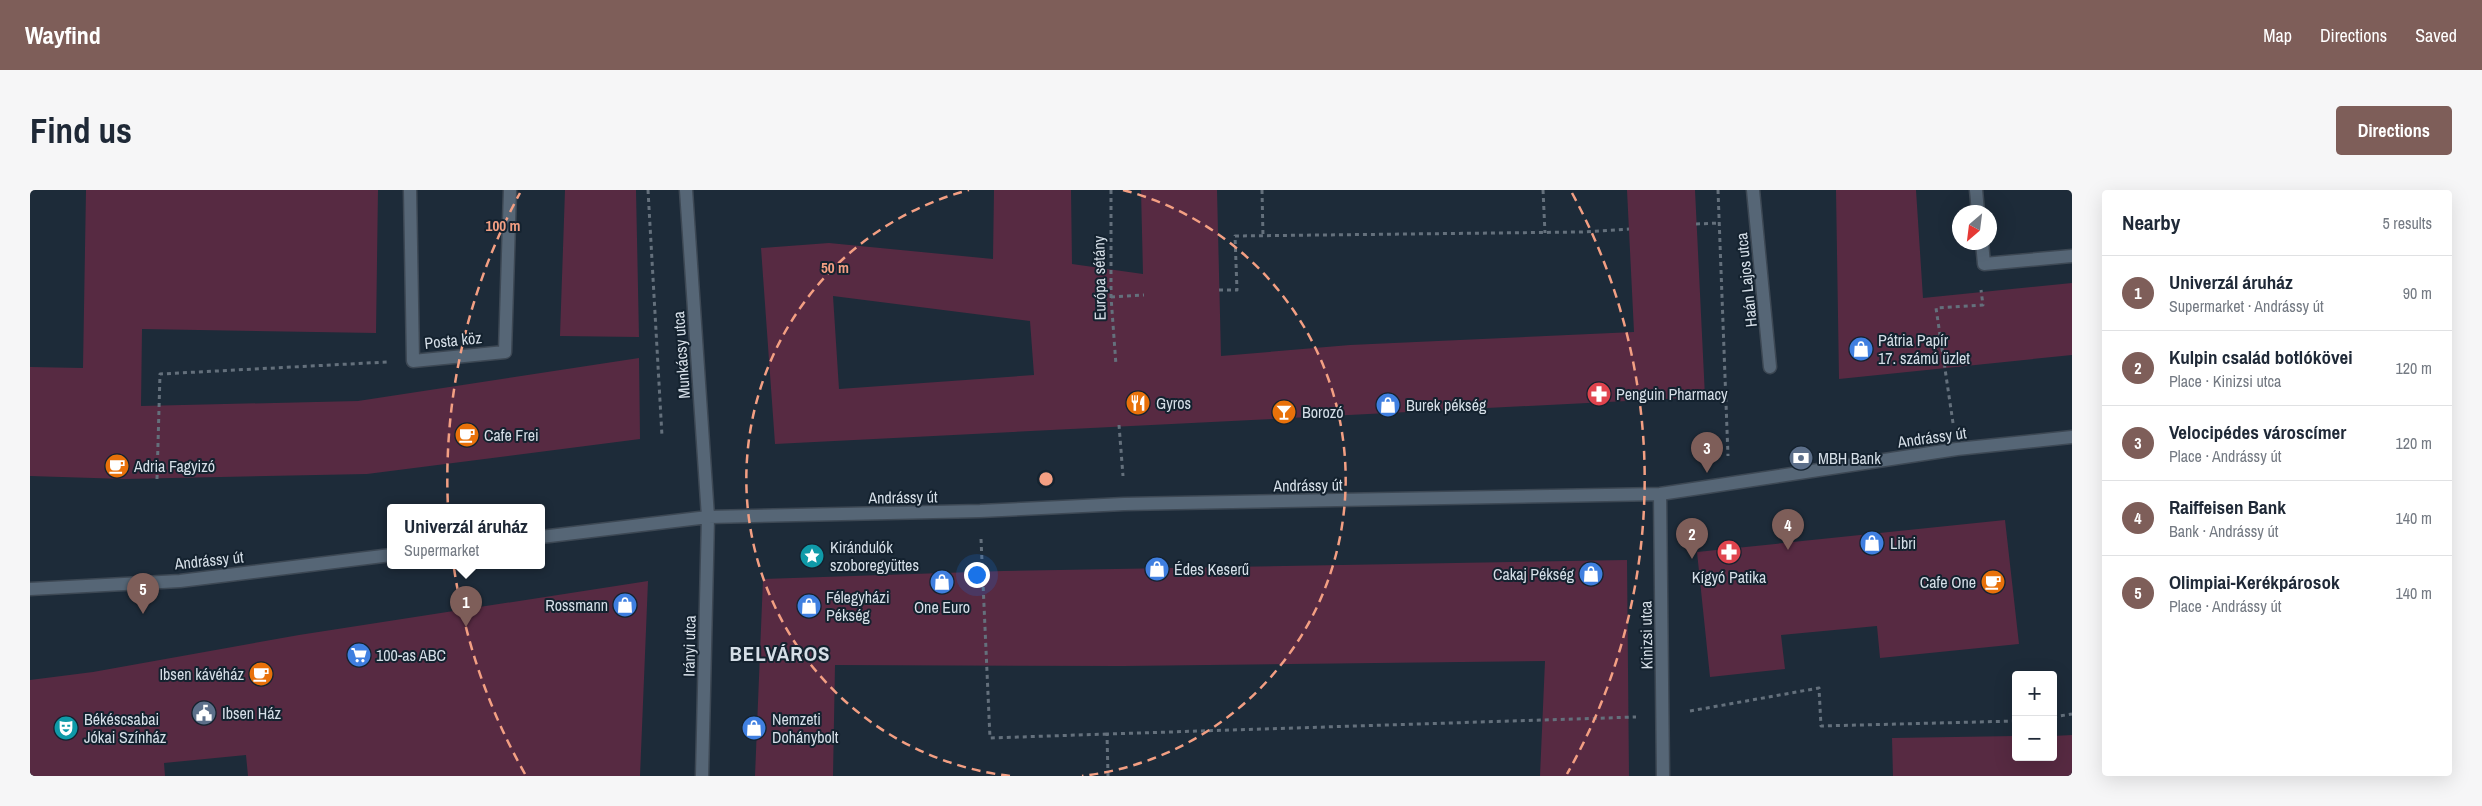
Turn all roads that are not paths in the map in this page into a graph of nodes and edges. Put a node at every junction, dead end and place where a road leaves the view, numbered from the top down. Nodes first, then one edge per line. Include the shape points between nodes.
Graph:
1 (410, 190) edge
2 (510, 190) edge
3 (686, 190) edge
4 (1753, 190) edge
5 (1976, 190) edge
6 (1977, 205) edge
7 (1983, 250) edge
8 (2072, 256) edge
9 (1770, 367) dead end
10 (2072, 437) edge
11 (1660, 494) junction
12 (708, 517) junction
13 (545, 537) edge
14 (387, 555) edge
15 (30, 589) edge
16 (702, 776) edge
17 (1664, 776) edge

1 - 2 street, Posta köz via 413,361 506,352
3 - 12 street, Munkácsy utca
4 - 9 street, Haán Lajos utca
5 - 6 street
7 - 8 street via 1984,264
10 - 11 street, Andrássy út via 1957,449
11 - 12 street, Andrássy út via 1124,504
11 - 17 street, Kinizsi utca
12 - 13 street, Andrássy út
12 - 16 street, Irányi utca
14 - 15 street, Andrássy út via 180,580

